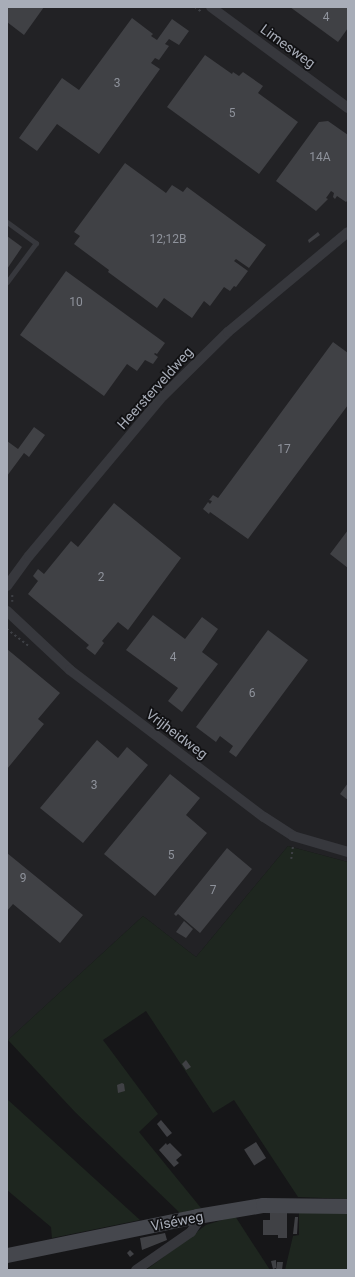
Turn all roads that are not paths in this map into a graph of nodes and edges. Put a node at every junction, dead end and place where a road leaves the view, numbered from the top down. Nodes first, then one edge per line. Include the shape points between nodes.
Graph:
1 (212, 7) edge
2 (348, 108) edge
3 (7, 222) edge
4 (348, 232) edge
5 (7, 282) edge
6 (11, 588) edge
7 (10, 608) edge
8 (348, 852) edge
9 (348, 1206) edge
10 (197, 1216) junction
11 (7, 1255) edge
12 (136, 1270) edge

1 - 2 street, Limesweg
3 - 5 lane via 36,243
4 - 6 street, Heersterveldweg via 228,332 163,396 29,556
7 - 8 street, Vrijheidweg via 70,670 264,817 293,836
9 - 10 main road, Viséweg via 263,1205
10 - 11 main road, Viséweg
10 - 12 street via 197,1223 191,1232

